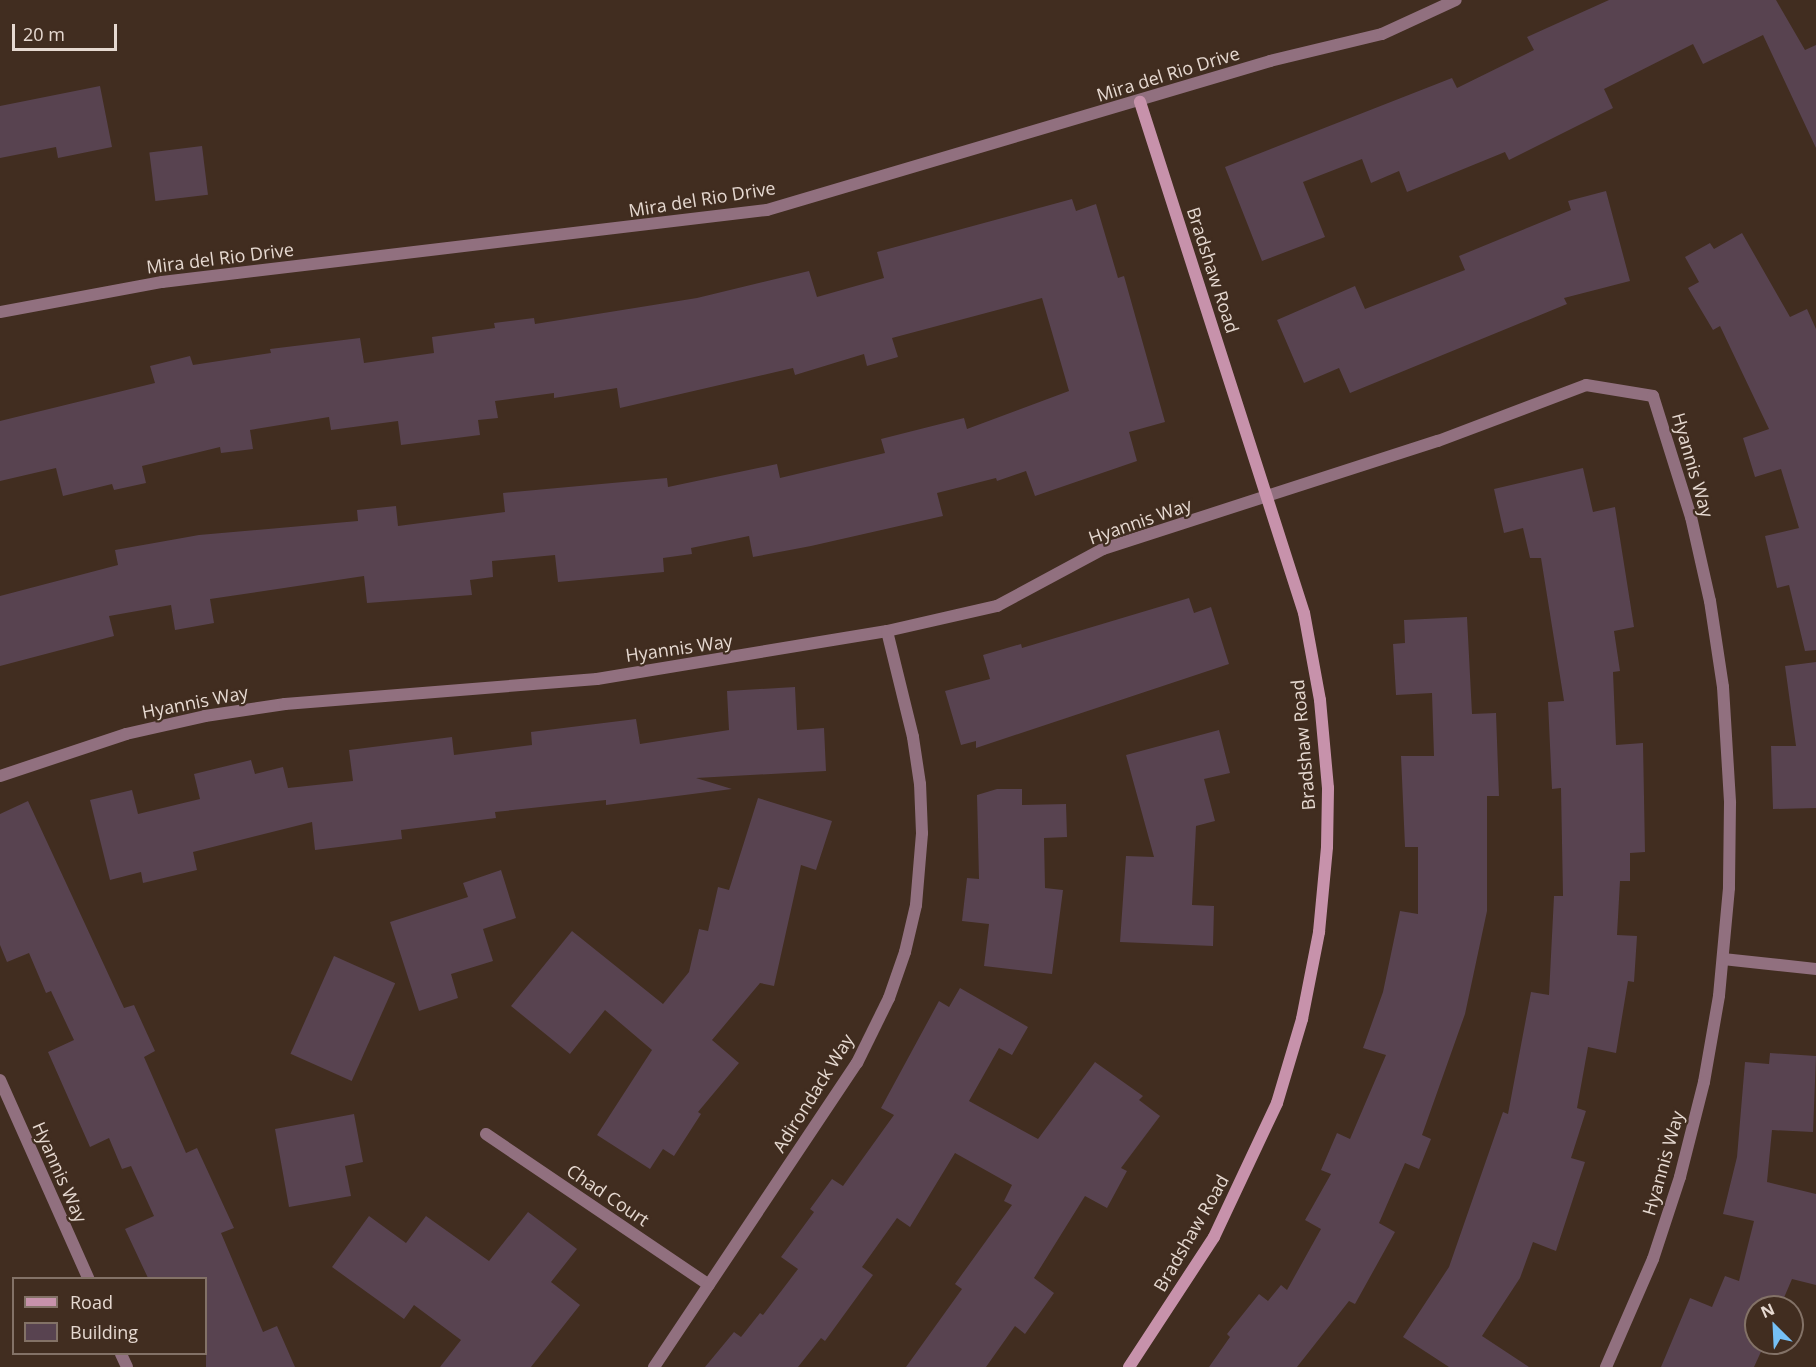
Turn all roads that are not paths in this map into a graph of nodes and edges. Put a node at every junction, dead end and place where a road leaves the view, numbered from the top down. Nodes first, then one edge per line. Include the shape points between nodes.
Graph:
1 (1456, 0) edge
2 (1140, 102) junction
3 (0, 312) edge
4 (1269, 498) junction
5 (886, 631) junction
6 (0, 776) edge
7 (1723, 959) junction
8 (1816, 969) edge
9 (0, 1080) edge
10 (486, 1134) dead end
11 (88, 1277) edge
12 (709, 1285) junction
13 (654, 1367) edge
14 (1129, 1367) edge
15 (1606, 1367) edge

1 - 2 street, Mira del Rio Drive via 1383,34 1270,61
2 - 3 street, Mira del Rio Drive via 767,210 162,282
2 - 4 street, Bradshaw Road
4 - 5 street, Hyannis Way via 1103,549 997,606
4 - 7 street, Hyannis Way via 1438,441 1586,385 1653,396 1691,517 1710,601 1723,687 1730,802
4 - 14 street, Bradshaw Road via 1304,613 1320,700 1328,788 1319,932 1302,1019 1272,1114 1214,1237
5 - 6 street, Hyannis Way via 597,679 285,704 205,716 126,734
5 - 12 street, Adirondack Way via 913,737 920,784 922,833 916,905 905,952 890,998 857,1063
7 - 8 street
7 - 15 street, Hyannis Way via 1704,1082 1680,1177 1653,1259
9 - 11 street, Hyannis Way
10 - 12 street, Chad Court
12 - 13 street, Adirondack Way

